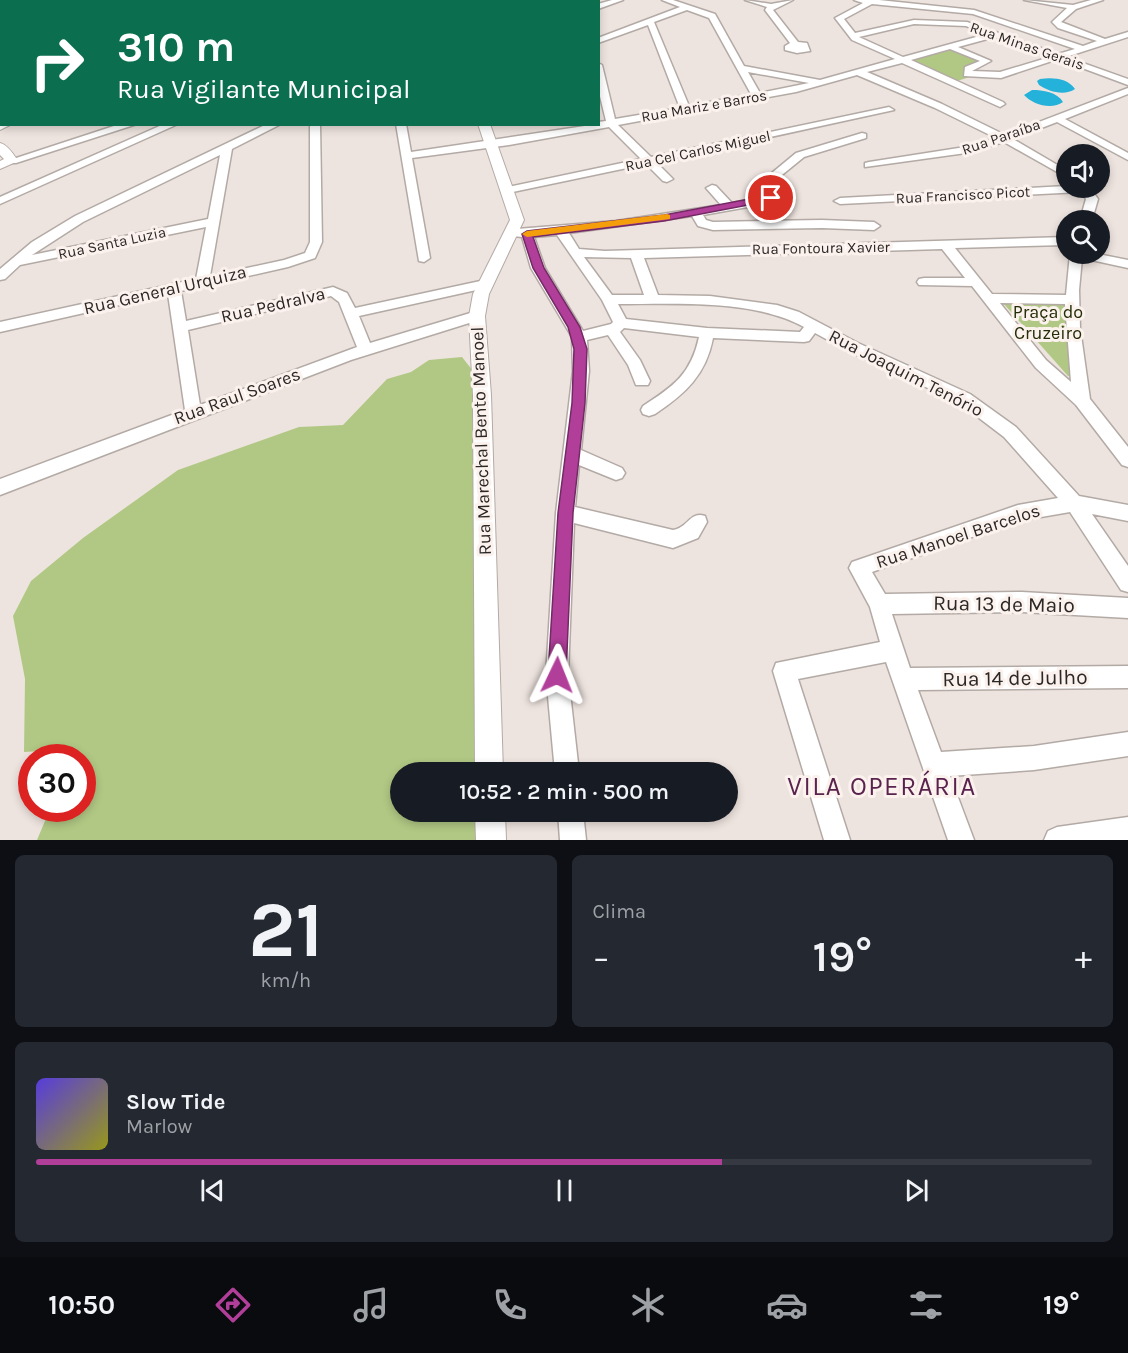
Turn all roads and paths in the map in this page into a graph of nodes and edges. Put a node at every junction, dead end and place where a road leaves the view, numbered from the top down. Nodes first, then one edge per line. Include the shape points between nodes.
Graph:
1 (619, 0) edge
2 (666, 0) edge
3 (749, 0) edge
4 (789, 0) edge
5 (858, 0) edge
6 (1028, 0) edge
7 (1099, 0) edge
8 (870, 2) junction
9 (600, 6) edge
10 (771, 6) junction
11 (688, 7) junction
12 (1073, 7) junction
13 (650, 21) junction
14 (996, 34) junction
15 (1128, 34) edge
16 (853, 36) junction
17 (600, 40) edge
18 (1104, 40) junction
19 (795, 44) dead end
20 (949, 46) junction
21 (1081, 48) junction
22 (1057, 56) junction
23 (899, 59) junction
24 (741, 68) junction
25 (858, 72) junction
26 (600, 74) edge
27 (819, 82) junction
28 (1128, 82) edge
29 (1128, 91) edge
30 (757, 96) junction
31 (1000, 104) dead end
32 (686, 110) junction
33 (889, 110) dead end
34 (1057, 117) junction
35 (611, 123) junction
36 (600, 124) edge
37 (126, 126) edge
38 (165, 126) edge
39 (272, 126) edge
40 (315, 126) edge
41 (401, 126) edge
42 (485, 126) edge
43 (572, 127) edge
44 (862, 136) dead end
45 (1006, 138) junction
46 (492, 145) junction
47 (0, 147) edge
48 (227, 147) junction
49 (406, 156) junction
50 (1128, 157) edge
51 (649, 161) junction
52 (6, 163) edge
53 (869, 165) dead end
54 (1056, 168) edge
55 (773, 177) dead end
56 (667, 179) dead end
57 (712, 188) dead end
58 (1056, 189) edge
59 (508, 190) junction
60 (771, 198) dead end
61 (0, 201) edge
62 (840, 201) dead end
63 (729, 207) junction
64 (695, 212) junction
65 (211, 222) junction
66 (874, 226) dead end
67 (561, 231) junction
68 (520, 233) junction
69 (1056, 242) edge
70 (946, 245) junction
71 (575, 253) junction
72 (636, 253) junction
73 (424, 258) dead end
74 (1110, 260) edge
75 (13, 263) junction
76 (1075, 264) edge
77 (1128, 264) edge
78 (0, 276) edge
79 (202, 281) junction
80 (924, 282) dead end
81 (974, 282) junction
82 (485, 285) junction
83 (174, 287) junction
84 (652, 298) junction
85 (988, 298) junction
86 (610, 299) junction
87 (1071, 300) junction
88 (352, 313) junction
89 (477, 316) junction
90 (616, 326) junction
91 (0, 327) edge
92 (180, 327) junction
93 (808, 331) junction
94 (707, 333) junction
95 (579, 337) junction
96 (365, 349) junction
97 (642, 381) dead end
98 (1082, 401) junction
99 (649, 410) dead end
100 (193, 412) junction
101 (572, 454) junction
102 (1128, 460) edge
103 (616, 473) dead end
104 (0, 487) edge
105 (1074, 503) junction
106 (565, 513) junction
107 (1128, 513) edge
108 (698, 522) dead end
109 (1128, 583) edge
110 (879, 604) junction
111 (1128, 608) edge
112 (893, 650) junction
113 (1128, 677) edge
114 (903, 679) junction
115 (1128, 744) edge
116 (489, 762) edge
117 (566, 762) edge
118 (935, 765) junction
119 (490, 822) edge
120 (572, 822) edge
121 (1128, 830) edge
122 (490, 840) edge
123 (573, 840) edge
124 (837, 840) edge
125 (961, 840) edge
126 (1057, 840) edge

1 - 9 street
2 - 11 street
3 - 10 street
4 - 10 street
5 - 8 street
6 - 12 street
7 - 12 street
8 - 16 street via 839,18
8 - 21 street via 974,12
10 - 19 street via 769,10
11 - 13 street
11 - 24 street via 712,16
12 - 18 street via 1057,23
13 - 17 street
13 - 32 street
14 - 16 street, Rua Minas Gerais via 967,24 919,21
14 - 20 street, Rua Mariz e Barros
14 - 22 street, Rua Minas Gerais
15 - 18 street
16 - 23 street
18 - 21 street
20 - 22 street via 987,61 967,70 967,74 973,75 1001,75
20 - 23 street, Rua Mariz e Barros
21 - 22 street
22 - 28 street, Rua Minas Gerais
23 - 25 street, Rua Mariz e Barros
23 - 31 street
24 - 27 street
24 - 30 street
25 - 27 street, Rua Mariz e Barros
25 - 45 street
26 - 35 street
27 - 30 street, Rua Mariz e Barros
29 - 34 street, Rua Paraíba
30 - 32 street, Rua Mariz e Barros
32 - 35 street, Rua Mariz e Barros
33 - 51 street, Rua Cel Carlos Miguel
34 - 45 street, Rua Paraíba
34 - 50 street
35 - 36 street, Rua Mariz e Barros
35 - 51 street
37 - 52 street
38 - 61 street
39 - 48 street
40 - 79 street, Rua General Urquiza via 316,247 305,258
41 - 49 street
42 - 46 main road, Rua Marechal Bento Manoel
43 - 46 street, Rua Mariz e Barros
44 - 55 street via 800,155
45 - 53 street, Rua Paraíba via 955,153
45 - 54 street
46 - 49 street, Rua Mariz e Barros
46 - 59 main road, Rua Marechal Bento Manoel
47 - 52 main road
48 - 65 street
48 - 75 street via 71,223
49 - 73 street
51 - 56 street
51 - 59 street, Rua Cel Carlos Miguel
57 - 63 street
58 - 62 street, Rua Francisco Picot
59 - 68 main road, Rua Marechal Bento Manoel
60 - 63 street
63 - 64 street
64 - 66 street via 702,223 713,226
64 - 67 street
65 - 75 street, Rua Santa Luzia
65 - 79 street
67 - 68 street
67 - 71 street
68 - 82 main road, Rua Marechal Bento Manoel
68 - 95 street
69 - 70 street, Rua Fontoura Xavier
70 - 72 street, Rua Fontoura Xavier
70 - 81 street
71 - 72 street, Rua Fontoura Xavier
71 - 86 street
72 - 84 street
74 - 77 street
75 - 78 street
76 - 87 street
79 - 83 street, Rua General Urquiza
80 - 81 street
81 - 85 street
82 - 88 street
82 - 89 main road, Rua Marechal Bento Manoel via 478,300
83 - 91 street, Rua General Urquiza
83 - 92 street
84 - 86 street, Rua Joaquim Tenório
84 - 93 street, Rua Joaquim Tenório via 758,306 794,315
85 - 87 street
85 - 98 street via 1041,364
86 - 90 street
87 - 98 street
88 - 92 street, Rua Pedralva via 342,296 328,291
88 - 96 street, Rua Pedralva
89 - 96 street, Rua Raul Soares
89 - 116 main road, Rua Marechal Bento Manoel
90 - 94 street
90 - 95 street
90 - 97 street
92 - 100 street
93 - 94 street
93 - 105 street, Rua Joaquim Tenório via 944,388 983,410 1010,432
94 - 99 street via 696,371
95 - 101 street via 581,371
96 - 100 street, Rua Raul Soares
98 - 102 street
100 - 104 street, Rua Raul Soares
101 - 103 street
101 - 106 street
105 - 107 street, Rua Manoel Barcelos
105 - 109 street, Rua Joaquim Tenório
105 - 110 street, Rua Manoel Barcelos via 1018,513 860,568
106 - 108 street via 673,539 692,532
106 - 117 street via 557,675
110 - 111 street, Rua 13 de Maio via 1022,602
110 - 112 street
112 - 114 street
112 - 124 street via 784,671
113 - 114 street, Rua 14 de Julho
114 - 118 street
115 - 118 street via 1034,758
118 - 125 street
119 - 122 main road
120 - 123 street
121 - 126 street

